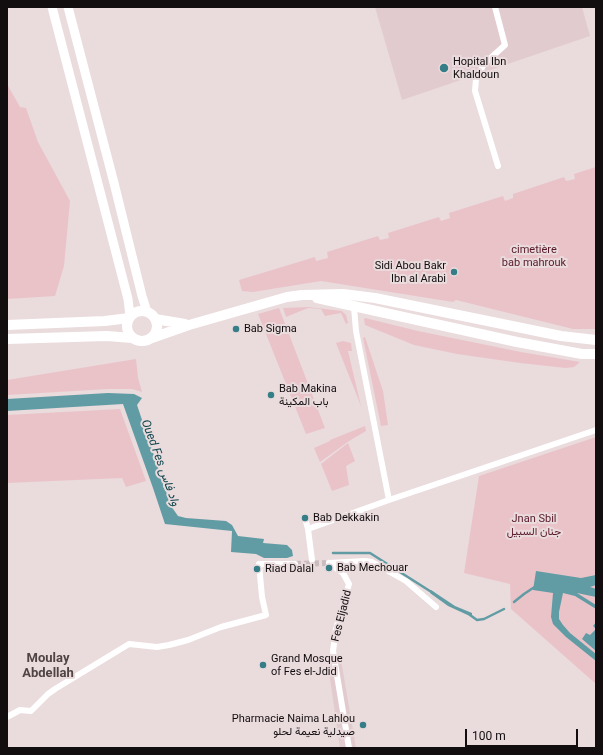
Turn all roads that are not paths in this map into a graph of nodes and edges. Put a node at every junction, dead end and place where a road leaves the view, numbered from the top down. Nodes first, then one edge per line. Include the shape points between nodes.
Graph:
1 (52, 7) edge
2 (68, 7) edge
3 (495, 7) edge
4 (498, 166) dead end
5 (302, 295) junction
6 (354, 307) junction
7 (147, 312) junction
8 (129, 317) junction
9 (155, 319) junction
10 (7, 325) edge
11 (189, 325) junction
12 (132, 338) junction
13 (152, 338) junction
14 (7, 339) edge
15 (596, 340) edge
16 (596, 354) edge
17 (596, 430) edge
18 (388, 500) junction
19 (306, 518) dead end
20 (308, 529) junction
21 (312, 560) dead end
22 (295, 564) tunnel mouth
23 (436, 608) dead end
24 (7, 716) edge
25 (349, 748) edge

1 - 8 main road via 128,299
2 - 7 main road
3 - 4 street via 505,45 484,64 476,80 475,91
5 - 6 main road
5 - 11 main road via 256,305
5 - 15 main road via 343,294 375,298 561,336
6 - 16 main road via 545,347
6 - 18 street via 356,331
7 - 8 main road via 138,311
7 - 9 main road
8 - 10 main road via 105,322
8 - 12 main road via 126,329
9 - 11 main road
9 - 13 main road via 157,329
11 - 13 main road
12 - 13 main road via 140,341
12 - 14 main road via 107,336
17 - 18 street
18 - 20 street
19 - 20 street
20 - 21 street
22 - 24 street via 259,564 266,615 169,645 157,647 129,644 55,689 31,711 20,710
23 - 25 street, Fes Eljadid via 406,581 372,562 328,563 343,573 349,584 336,629 333,651

